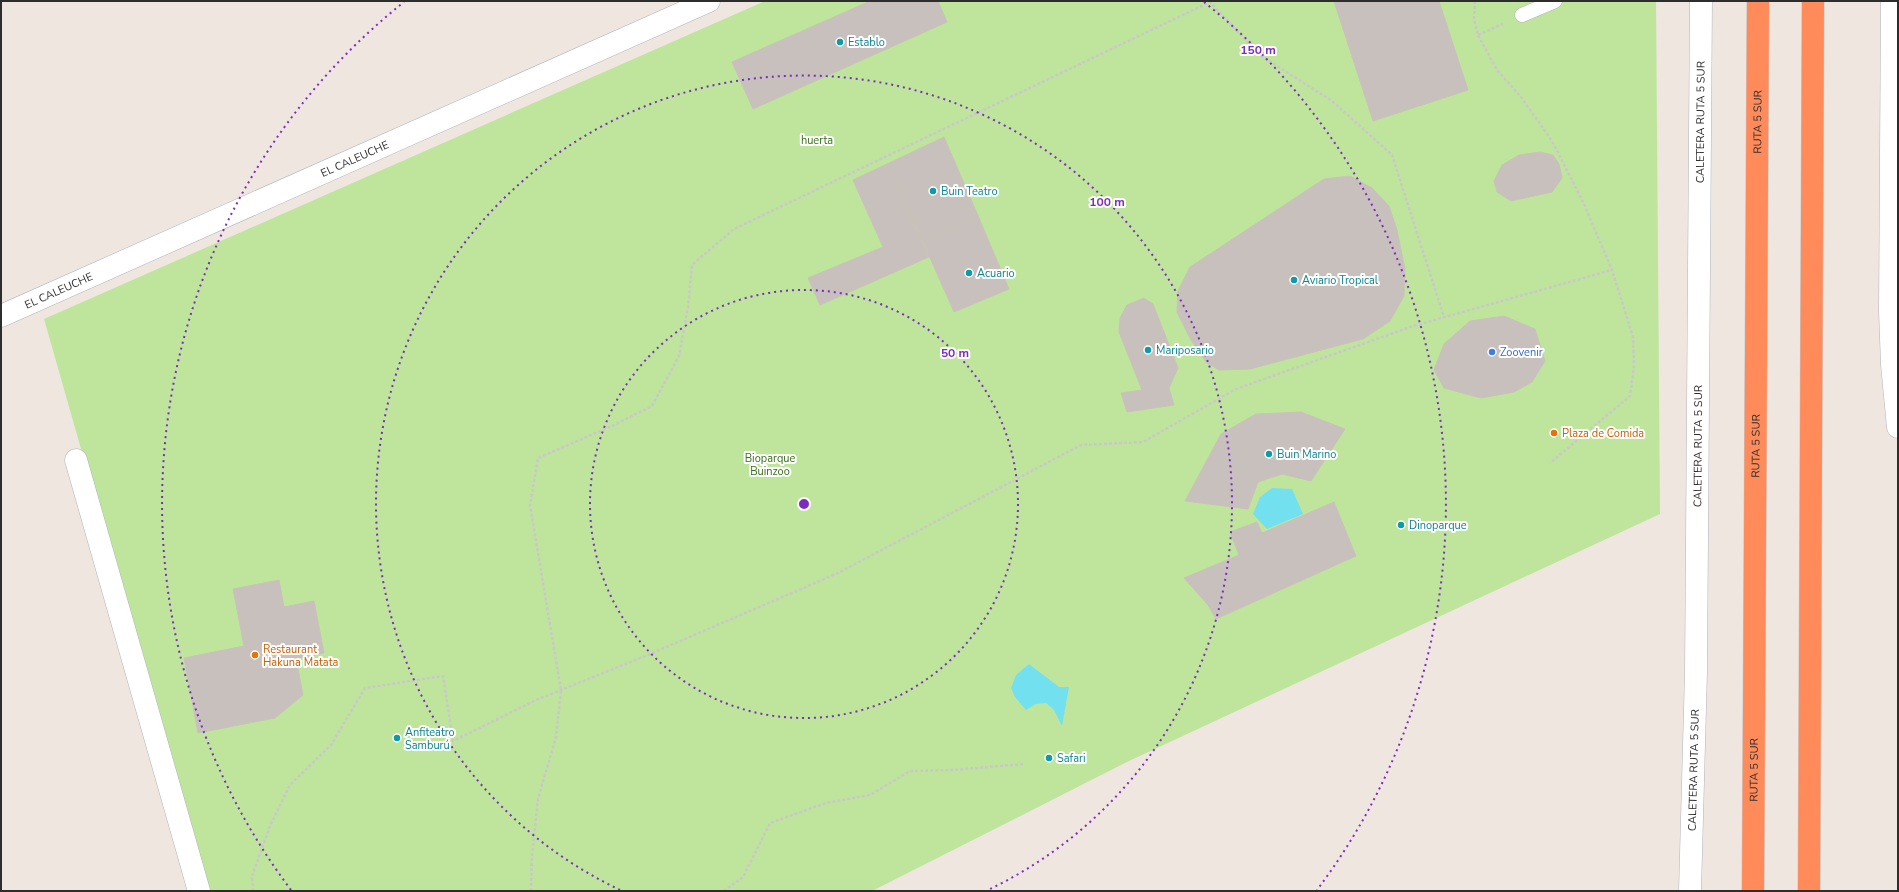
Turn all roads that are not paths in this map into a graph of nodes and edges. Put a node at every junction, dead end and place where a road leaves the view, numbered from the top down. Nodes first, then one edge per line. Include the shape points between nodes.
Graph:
1 (709, 1) edge
2 (1554, 1) edge
3 (1701, 1) edge
4 (1758, 1) edge
5 (1813, 1) edge
6 (1892, 1) edge
7 (1522, 16) road end
8 (1, 316) edge
9 (1898, 427) edge
10 (76, 460) dead end
11 (199, 891) edge
12 (1690, 891) edge
13 (1753, 891) edge
14 (1809, 891) edge

1 - 8 main road, EL CALEUCHE
2 - 7 lane
3 - 12 main road, CALETERA RUTA 5 SUR via 1696,672
4 - 13 highway, RUTA 5 SUR
5 - 14 highway
6 - 9 main road via 1890,311
10 - 11 main road

